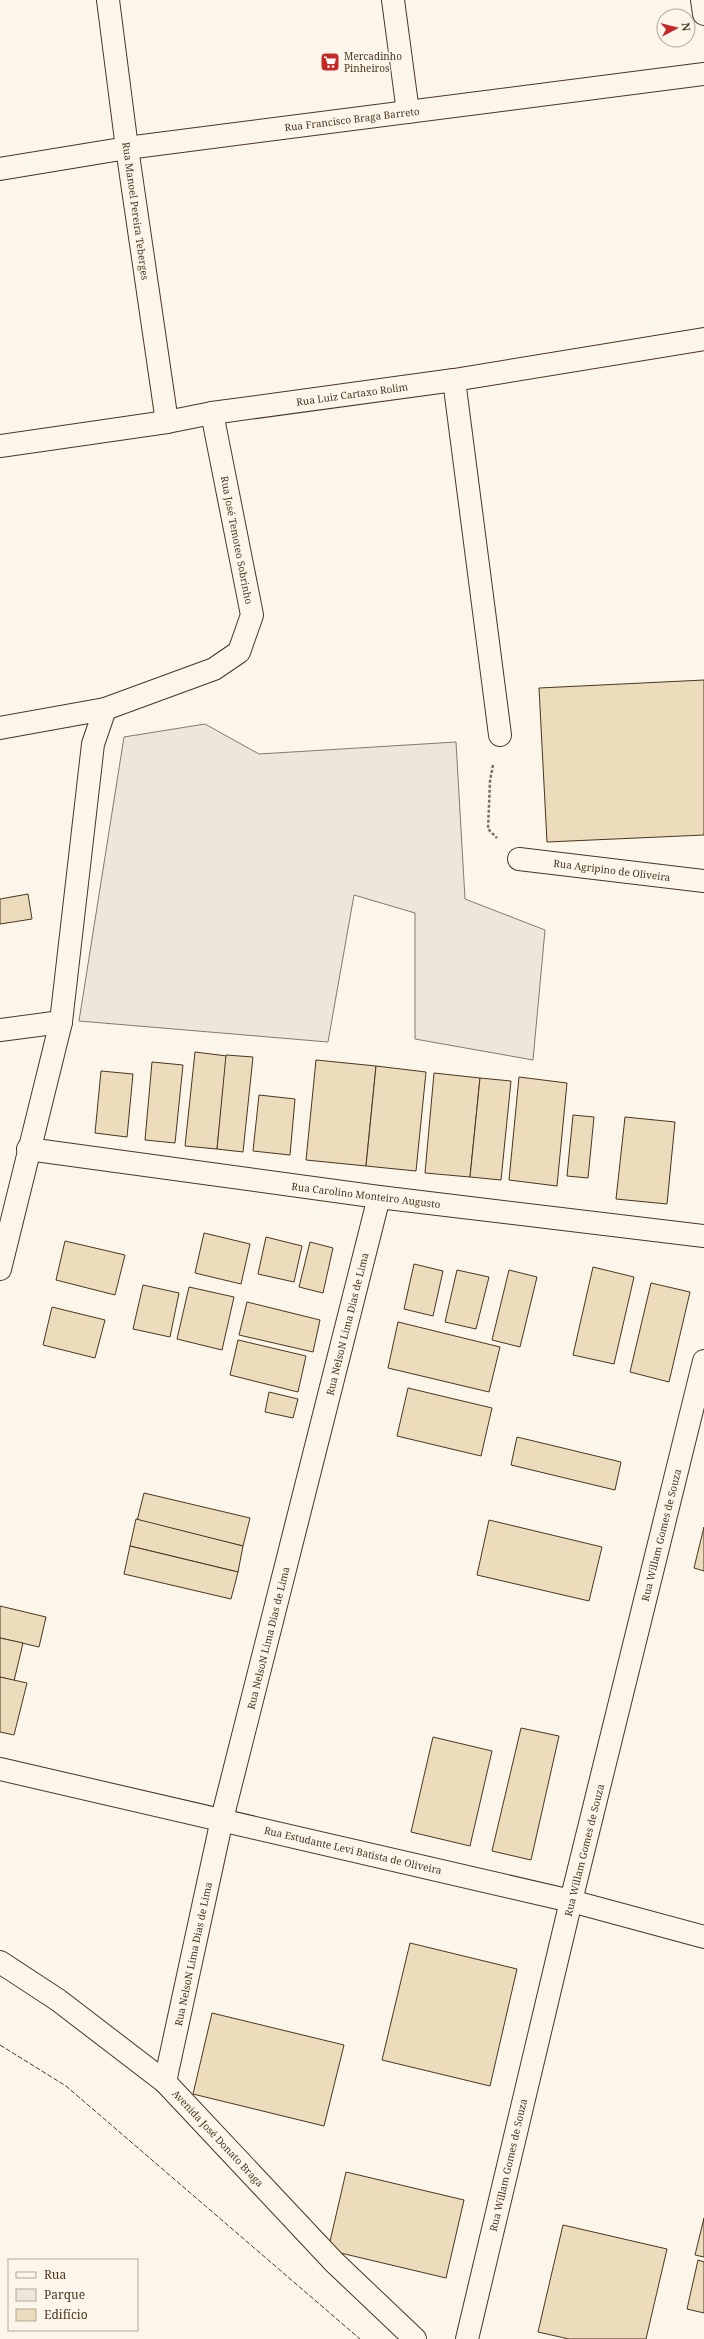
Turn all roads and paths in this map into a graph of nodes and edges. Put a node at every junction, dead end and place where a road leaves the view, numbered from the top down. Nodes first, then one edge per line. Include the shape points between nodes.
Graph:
1 (108, 0) edge
2 (394, 0) edge
3 (702, 0) edge
4 (704, 14) edge
5 (704, 74) edge
6 (408, 112) junction
7 (126, 148) junction
8 (0, 168) edge
9 (704, 339) edge
10 (454, 380) junction
11 (212, 413) junction
12 (167, 422) junction
13 (0, 446) edge
14 (105, 709) junction
15 (0, 728) edge
16 (500, 735) joint
17 (520, 859) joint
18 (704, 881) edge
19 (61, 1022) junction
20 (0, 1030) edge
21 (28, 1148) junction
22 (379, 1197) junction
23 (704, 1236) edge
24 (0, 1269) edge
25 (704, 1362) edge
26 (0, 1769) edge
27 (222, 1819) junction
28 (571, 1901) junction
29 (704, 1937) edge
30 (0, 1962) edge
31 (165, 2082) junction
32 (415, 2339) edge
33 (467, 2339) edge

1 - 7 street, Rua Manoel Pereira Teberges
2 - 6 street
3 - 4 street
5 - 6 street, Rua Francisco Braga Barreto
6 - 7 street, Rua Francisco Braga Barreto
7 - 8 street, Rua Francisco Braga Barreto
7 - 12 street, Rua Manoel Pereira Teberges
9 - 10 street, Rua Luiz Cartaxo Rolim
10 - 11 street, Rua Luiz Cartaxo Rolim
10 - 16 street
11 - 12 street, Rua Luiz Cartaxo Rolim
11 - 14 street, Rua José Temoteo Sobrinho via 252,615 239,652 214,669
12 - 13 street, Rua Luiz Cartaxo Rolim
14 - 15 street, Rua José Temoteo Sobrinho
14 - 19 street via 93,744
16 - 17 path via 490,781 488,829
17 - 18 street, Rua Agripino de Oliveira
19 - 20 street
19 - 21 street
21 - 22 street, Rua Carolino Monteiro Augusto
21 - 24 street
22 - 23 street, Rua Carolino Monteiro Augusto
22 - 27 street, Rua NelsoN Lima Dias de Lima
25 - 28 street, Rua Willam Gomes de Souza
26 - 27 street, Rua Estudante Levi Batista de Oliveira
27 - 28 street, Rua Estudante Levi Batista de Oliveira
27 - 31 street, Rua NelsoN Lima Dias de Lima
28 - 29 street, Rua Estudante Levi Batista de Oliveira
28 - 33 street, Rua Willam Gomes de Souza
30 - 31 street, Avenida José Donato Braga via 58,2000
31 - 32 street, Avenida José Donato Braga via 334,2262

